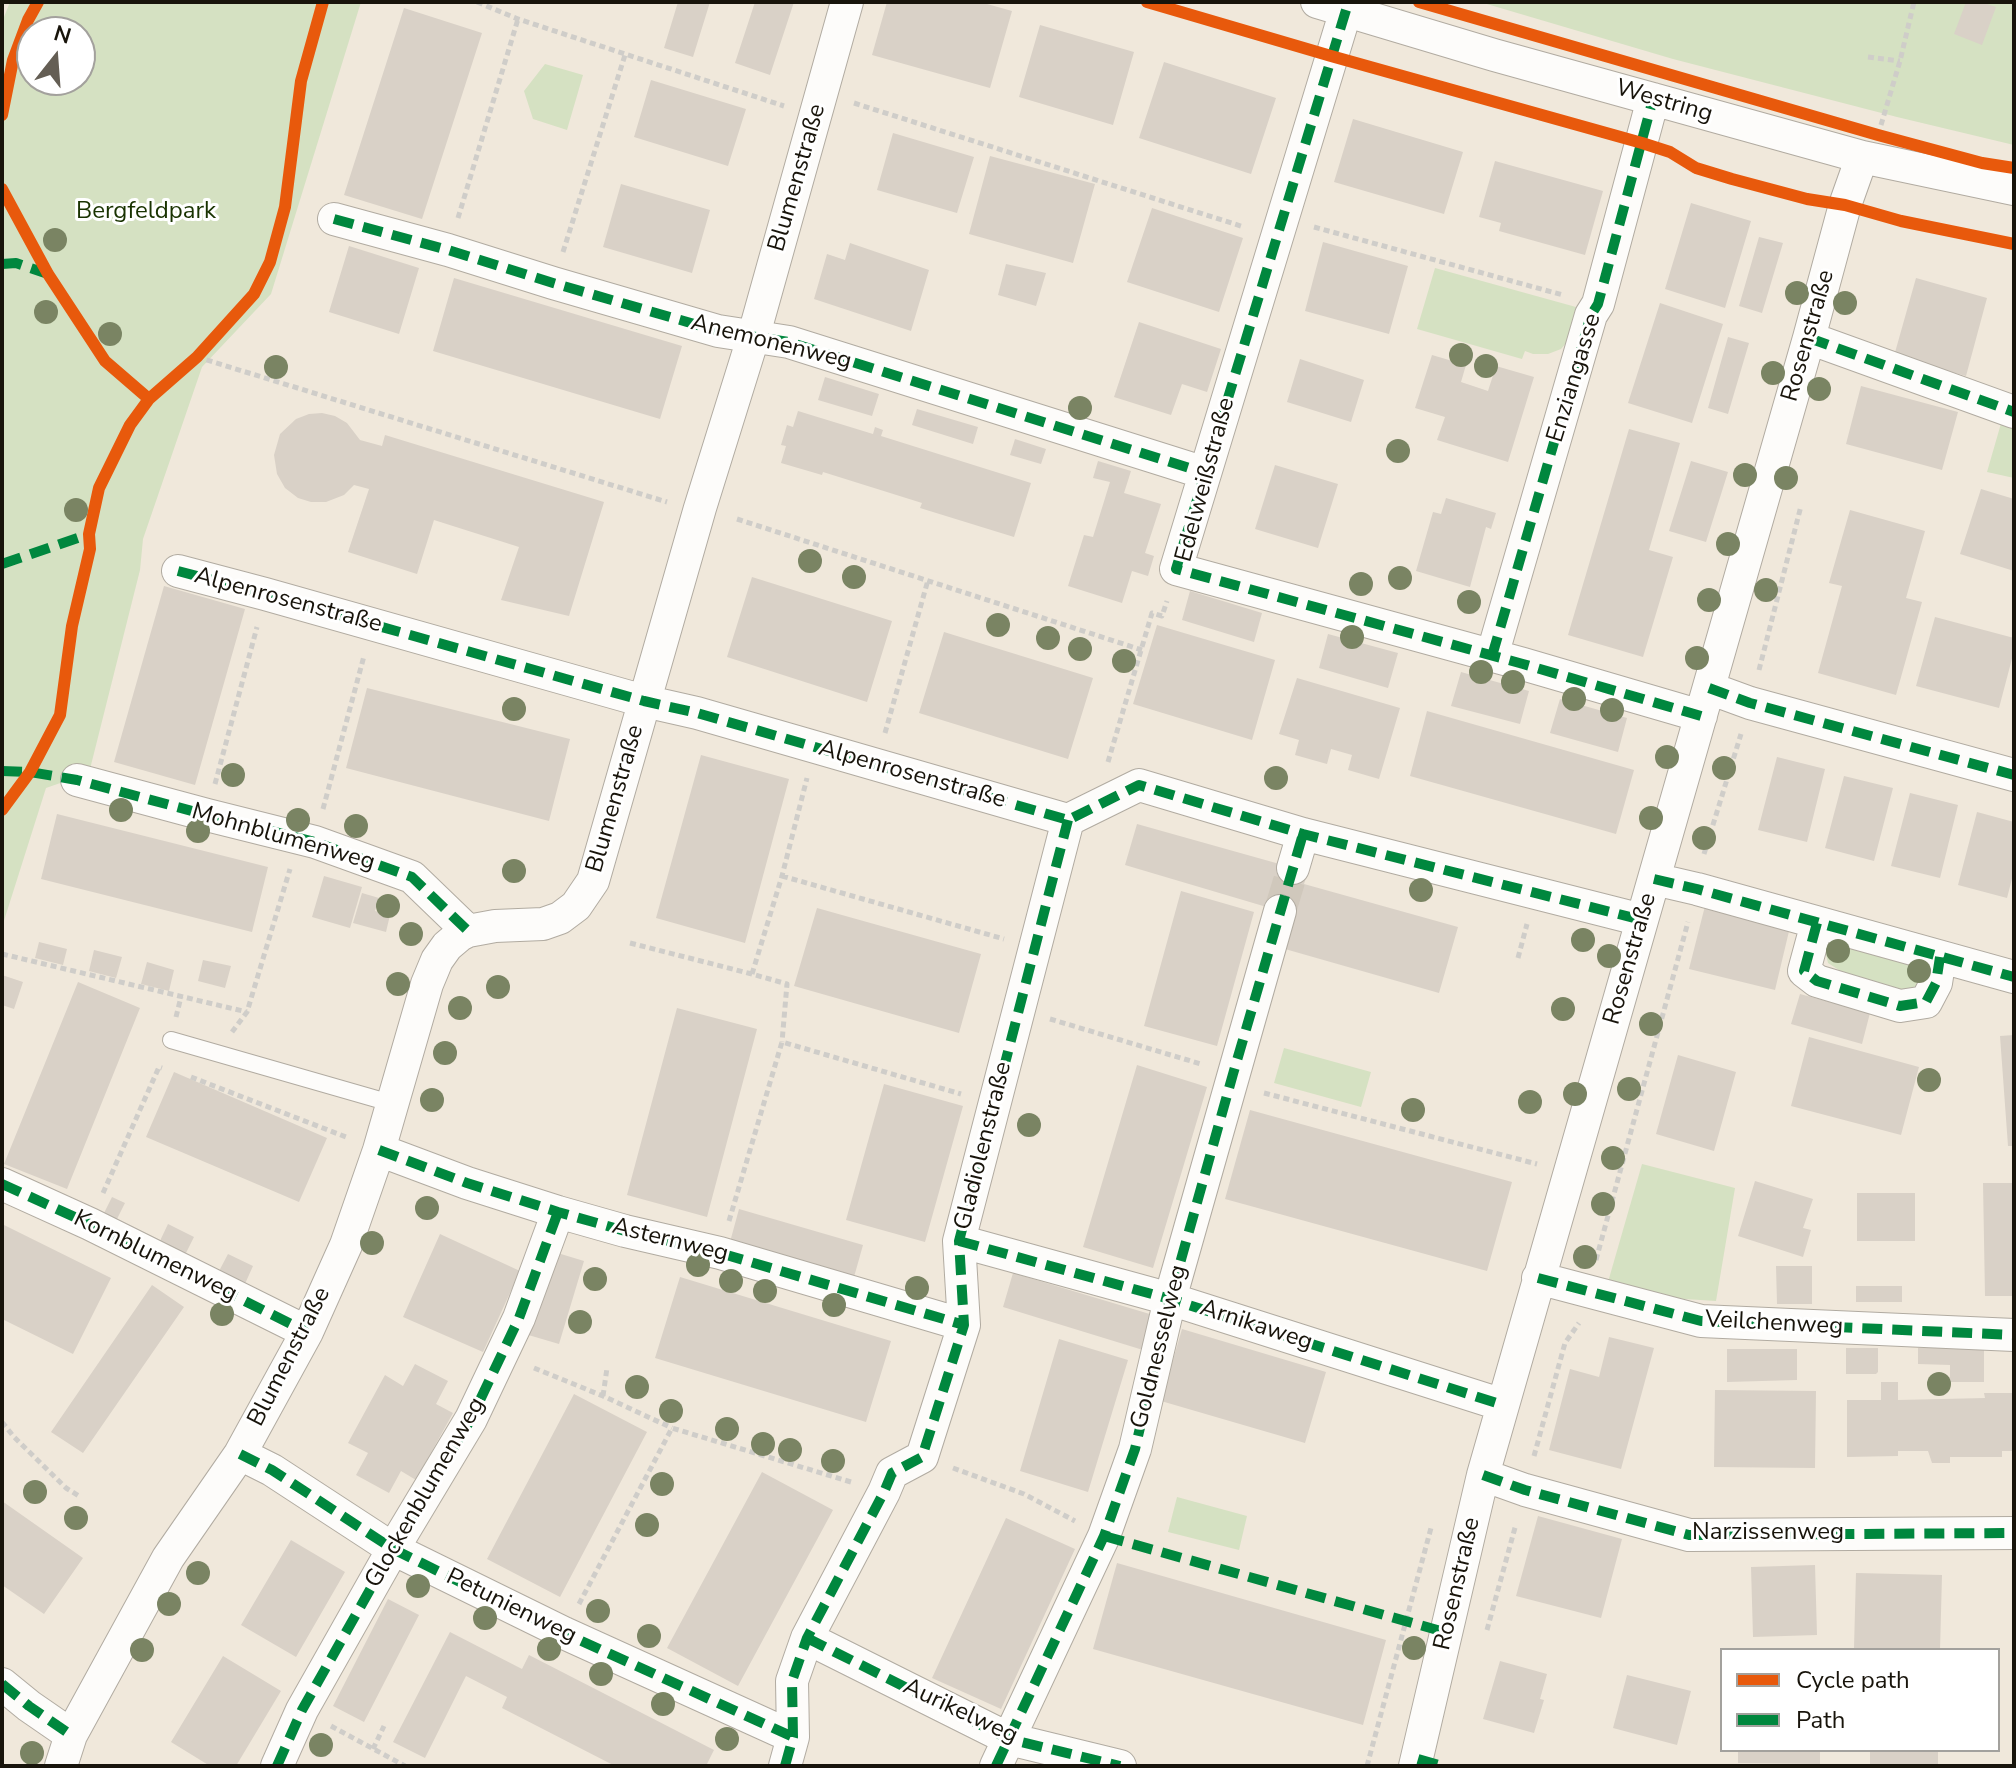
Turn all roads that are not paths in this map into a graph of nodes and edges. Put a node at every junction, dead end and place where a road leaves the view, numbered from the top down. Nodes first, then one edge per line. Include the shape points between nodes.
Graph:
1 (847, 2) edge
2 (1332, 6) edge
3 (1653, 99) junction
4 (1862, 157) junction
5 (2014, 189) edge
6 (334, 219) dead end
7 (753, 338) junction
8 (1809, 338) junction
9 (2014, 412) edge
10 (1205, 473) junction
11 (178, 571) dead end
12 (1492, 656) junction
13 (644, 701) junction
14 (1705, 702) junction
15 (2014, 775) edge
16 (77, 780) dead end
17 (1081, 814) junction
18 (1303, 834) junction
19 (1293, 868) tunnel mouth
20 (1654, 879) junction
21 (1280, 911) tunnel mouth
22 (1642, 920) junction
23 (1817, 923) junction
24 (468, 931) junction
25 (1940, 957) junction
26 (2014, 977) edge
27 (171, 1040) dead end
28 (394, 1104) junction
29 (379, 1150) junction
30 (2, 1184) edge
31 (558, 1212) junction
32 (959, 1241) junction
33 (1538, 1278) junction
34 (1170, 1299) junction
35 (964, 1325) junction
36 (307, 1332) junction
37 (2014, 1335) edge
38 (1503, 1405) junction
39 (240, 1454) junction
40 (1483, 1475) junction
41 (2014, 1533) edge
42 (393, 1549) junction
43 (807, 1638) junction
44 (2, 1684) edge
45 (71, 1735) junction
46 (789, 1751) edge
47 (1003, 1753) edge
48 (1425, 1764) edge
49 (61, 1766) edge
50 (277, 1766) edge
51 (1120, 1766) edge

1 - 7 street, Blumenstraße
2 - 3 street, Westring
2 - 10 street, Edelweißstraße via 1279,227
3 - 4 street, Westring
3 - 12 street, Enziangasse via 1598,304
4 - 5 street, Westring
4 - 8 street, Rosenstraße
6 - 7 street, Anemonenweg
7 - 10 street, Anemonenweg via 789,342
7 - 13 street, Blumenstraße
8 - 9 street
8 - 14 street, Rosenstraße
10 - 12 street, Edelweißstraße via 1176,569
11 - 13 street, Alpenrosenstraße
12 - 14 street, Edelweißstraße
13 - 17 street, Alpenrosenstraße
13 - 24 street, Blumenstraße via 593,881 576,906 543,924
14 - 15 street, Edelweißstraße via 1750,703
14 - 20 street, Rosenstraße
16 - 24 street, Mohnblumenweg via 307,840 412,877
17 - 18 street via 1139,785
17 - 32 street, Gladiolenstraße via 1034,947
18 - 19 street
18 - 22 street
20 - 22 street, Rosenstraße
20 - 23 street
21 - 34 street, Goldnesselweg
22 - 33 street, Rosenstraße
23 - 25 street
23 - 25 street via 1804,971 1817,981 1900,1006 1926,1002
24 - 28 street, Blumenstraße via 437,960
25 - 26 street
27 - 28 lane
28 - 29 street, Blumenstraße
29 - 31 street, Asternweg
29 - 36 street, Blumenstraße via 346,1245
30 - 36 street, Kornblumenweg
31 - 35 street, Asternweg
31 - 42 street, Glockenblumenweg via 519,1318 471,1419
32 - 34 street, Arnikaweg
32 - 35 street, Gladiolenstraße
33 - 37 street, Veilchenweg via 1701,1321
33 - 38 street, Rosenstraße
34 - 38 street, Arnikaweg
34 - 47 street, Goldnesselweg via 1135,1449 1104,1536
35 - 43 street, Gladiolenstraße via 922,1457 892,1473
36 - 39 street, Blumenstraße
38 - 40 street, Rosenstraße
39 - 42 street, Petunienweg
39 - 45 street, Blumenstraße via 168,1558
40 - 41 street, Narzissenweg via 1689,1535
40 - 48 street, Rosenstraße
42 - 46 street, Petunienweg
42 - 50 street, Glockenblumenweg via 302,1710
43 - 46 street via 792,1681
43 - 47 street, Aurikelweg
44 - 45 street
45 - 49 street, Blumenstraße
47 - 51 street, Aurikelweg

